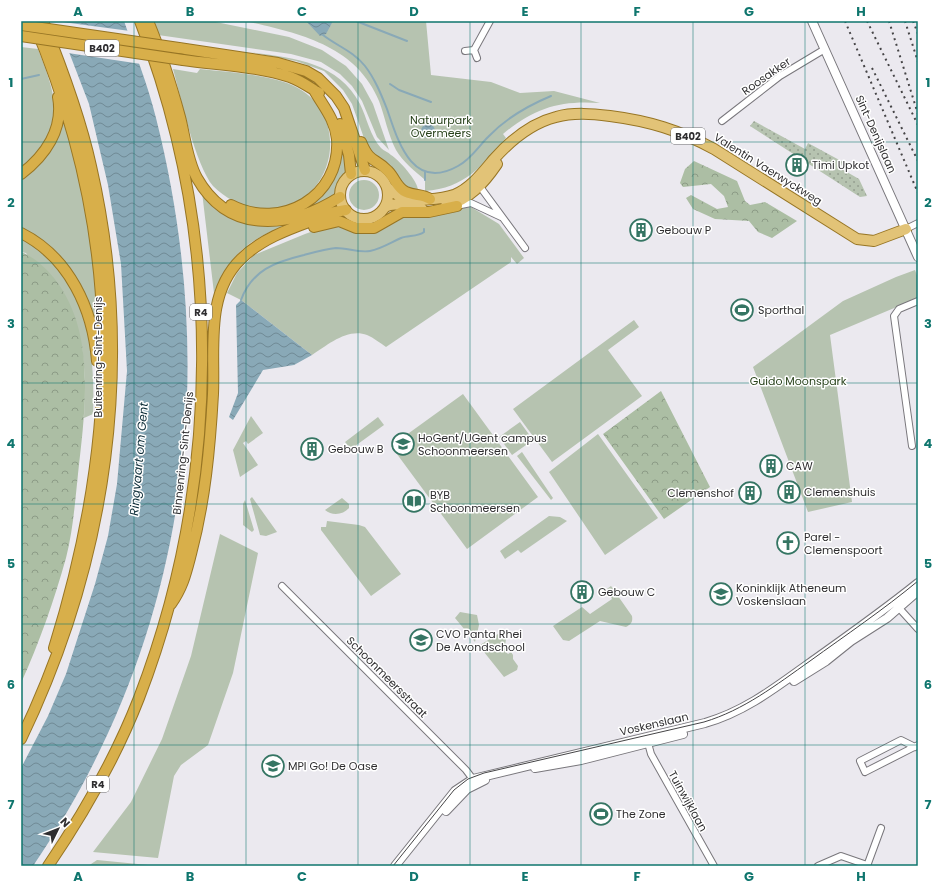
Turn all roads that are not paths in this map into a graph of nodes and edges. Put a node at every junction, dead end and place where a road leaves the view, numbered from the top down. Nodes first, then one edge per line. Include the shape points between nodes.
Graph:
1 (33, 21) edge
2 (43, 21) edge
3 (140, 21) edge
4 (148, 21) edge
5 (490, 21) edge
6 (812, 21) edge
7 (21, 26) edge
8 (21, 36) edge
9 (825, 49) junction
10 (474, 50) junction
11 (464, 51) dead end
12 (477, 58) dead end
13 (54, 74) junction
14 (314, 90) junction
15 (180, 120) junction
16 (722, 121) dead end
17 (351, 127) junction
18 (365, 170) junction
19 (21, 174) edge
20 (351, 174) junction
21 (478, 183) junction
22 (388, 188) junction
23 (340, 198) junction
24 (430, 199) junction
25 (454, 205) junction
26 (385, 207) junction
27 (346, 210) junction
28 (503, 218) junction
29 (918, 224) edge
30 (299, 226) junction
31 (906, 229) junction
32 (21, 232) edge
33 (525, 248) dead end
34 (918, 257) edge
35 (918, 301) edge
36 (101, 422) junction
37 (912, 446) dead end
38 (918, 583) edge
39 (282, 586) dead end
40 (918, 591) edge
41 (169, 607) junction
42 (899, 608) junction
43 (918, 629) edge
44 (41, 688) junction
45 (21, 739) edge
46 (648, 743) junction
47 (916, 746) edge
48 (474, 781) junction
49 (881, 828) dead end
50 (48, 866) edge
51 (395, 866) edge
52 (402, 866) edge
53 (714, 866) edge
54 (818, 866) edge
55 (867, 866) edge

1 - 13 highway
2 - 44 highway, Buitenring-Sint-Denijs via 77,113 100,205 109,276 112,372 106,461 97,517 76,600 57,659
3 - 41 highway, Binnenring-Sint-Denijs / R4 via 166,96 181,159 194,231 201,317 202,375 196,460 185,535
4 - 15 highway via 161,54
5 - 10 street
6 - 9 street, Sint-Denijslaan
7 - 17 highway, B402, bridge via 278,63 306,71 318,78 336,96
8 - 14 highway, B402, bridge via 281,75 300,81
9 - 16 street, Roosakker via 780,76
9 - 31 street, Sint-Denijslaan
10 - 11 street
10 - 12 street
13 - 19 highway via 59,104 52,141 43,155
13 - 36 highway via 80,160 95,236 103,327
14 - 15 highway via 326,107 335,127 337,149 334,164 330,176 316,195 308,203 288,211 252,213 239,209 216,194 201,173 187,128
14 - 20 highway, B402 via 321,94 335,113 349,155
15 - 23 highway via 196,177 213,199 236,215 263,222 286,220 331,204
17 - 18 highway, B402
17 - 24 highway via 358,133 366,155 390,172 399,188 413,194 425,195
18 - 20 main road
18 - 22 main road, B402 via 379,176
20 - 23 main road via 342,184
21 - 24 main road, Valentin Vaerwyckweg / B402 via 454,195
21 - 25 main road, Valentin Vaerwyckweg / B402 via 473,193
21 - 28 street, Valentin Vaerwyckweg
21 - 31 main road, Valentin Vaerwyckweg / B402 via 498,154 524,131 558,116 581,113 634,119 677,131 714,149 857,239 874,241
22 - 24 main road, Valentin Vaerwyckweg / B402 via 399,197
22 - 26 main road via 389,195
23 - 27 main road
25 - 26 main road, Valentin Vaerwyckweg / B402 via 427,209 397,205
25 - 28 street, Valentin Vaerwyckweg via 471,203
25 - 30 highway via 429,212 402,212 374,228 356,228 339,221 305,230
26 - 27 main road via 374,217 366,219
27 - 30 highway
28 - 33 street, Valentin Vaerwyckweg
29 - 31 street
30 - 41 highway via 250,250 232,270 221,290 213,331 209,455 201,510 181,590
31 - 34 street, Sint-Denijslaan
32 - 36 highway via 45,248 57,260 75,284 86,308 96,346 97,414
35 - 37 street via 899,309 894,316
36 - 44 highway via 80,554
38 - 48 street, Voskenslaan via 862,627 765,694 734,712 705,723
39 - 48 street, Schoonmeersstraat via 466,770
40 - 42 street, Voskenslaan
41 - 50 highway, Binnenring-Sint-Denijs / R4 via 127,727 83,812
42 - 43 street
42 - 46 street, Voskenslaan via 826,661 742,714 720,724
44 - 45 highway, Buitenring-Sint-Denijs
46 - 48 street, Voskenslaan via 581,760
46 - 53 street, Tuinwijklaan via 651,754
47 - 47 street via 901,740 860,761 865,772
48 - 51 street, Voskenslaan via 455,792
48 - 52 street, Voskenslaan via 456,799
49 - 55 street
54 - 55 street via 840,856

